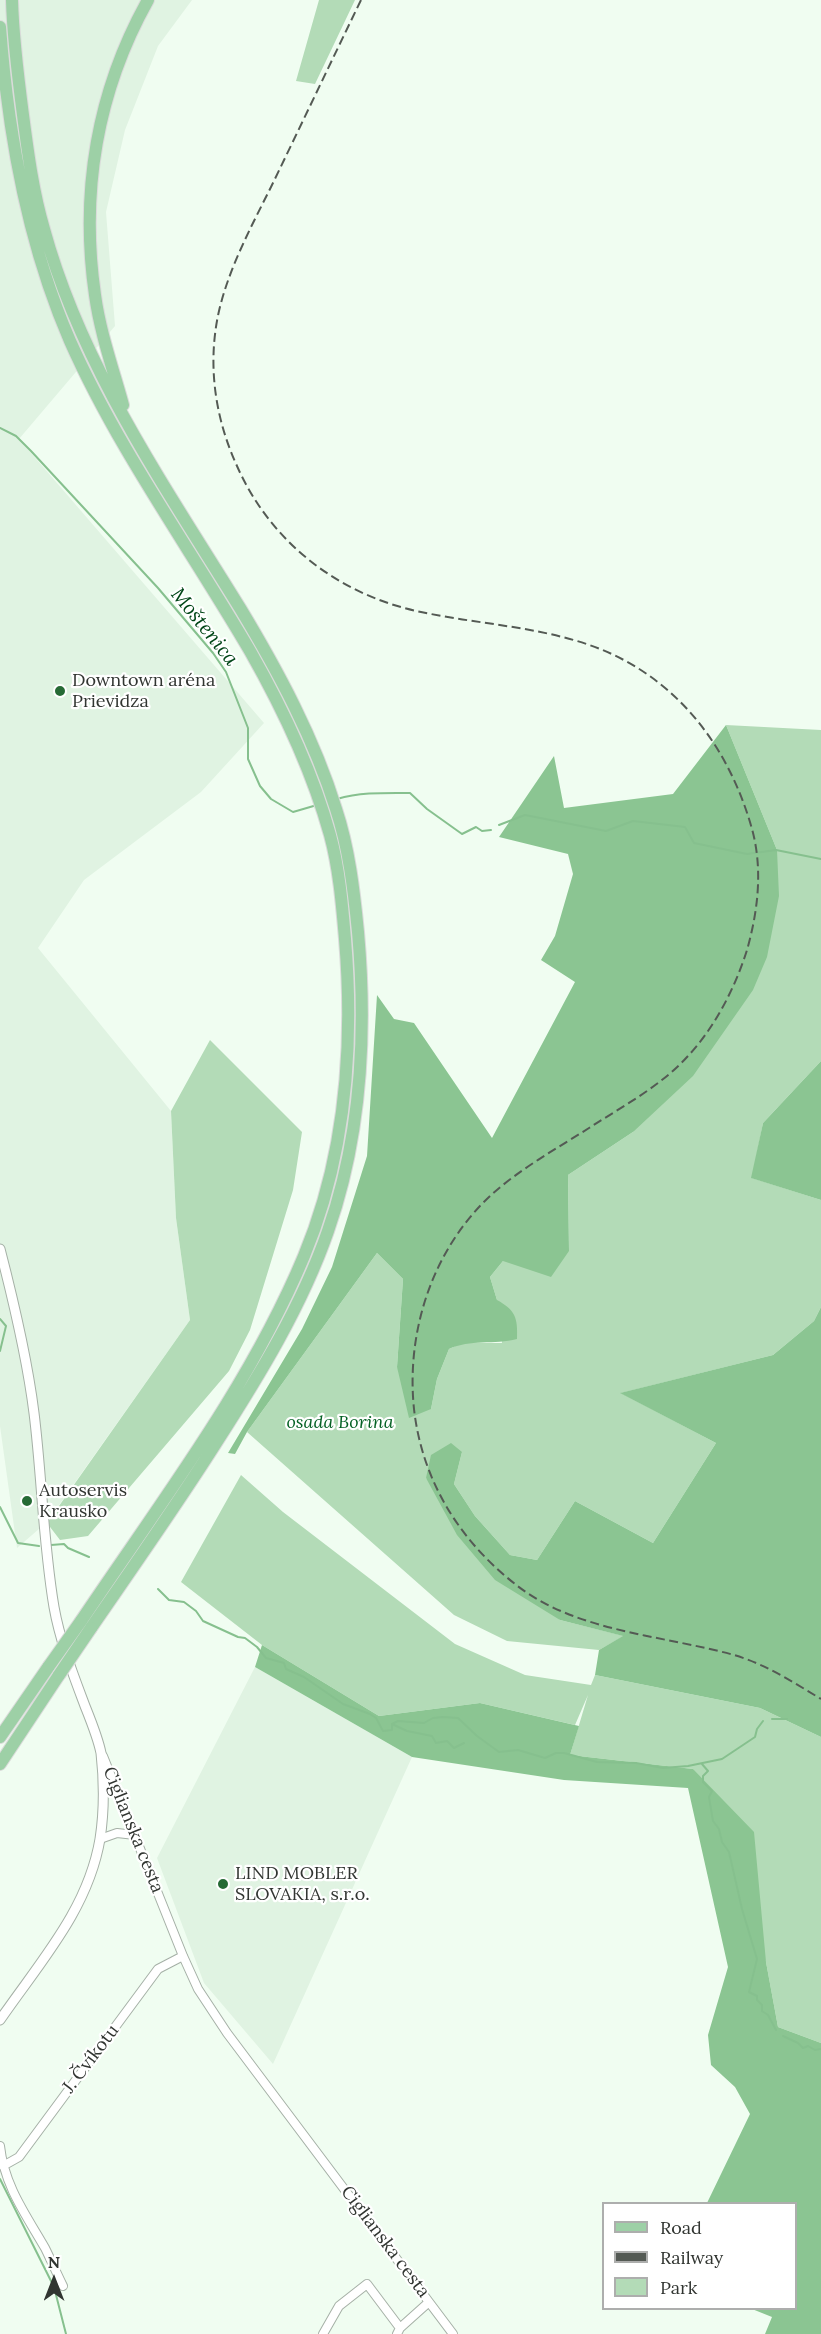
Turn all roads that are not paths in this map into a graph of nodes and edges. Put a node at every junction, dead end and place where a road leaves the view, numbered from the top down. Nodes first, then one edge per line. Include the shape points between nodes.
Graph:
1 (12, 0) edge
2 (148, 0) edge
3 (0, 27) edge
4 (129, 427) junction
5 (322, 786) junction
6 (0, 1249) edge
7 (86, 1624) junction
8 (0, 1737) edge
9 (100, 1752) junction
10 (0, 1764) edge
11 (135, 1835) junction
12 (100, 1839) junction
13 (183, 1956) junction
14 (0, 2020) edge
15 (0, 2146) edge
16 (3, 2166) junction
17 (63, 2286) dead end
18 (429, 2302) junction
19 (398, 2331) edge
20 (323, 2334) edge
21 (453, 2334) edge

1 - 4 main road via 27,140 44,230 67,296
2 - 4 main road via 128,39 107,97 95,147 90,193 95,297
3 - 5 main road via 22,189 44,270 69,338 109,420 249,650
4 - 5 main road via 291,699
5 - 7 main road via 343,914 349,1041 341,1126 322,1206 303,1259 249,1366
5 - 7 main road via 338,813 350,867 361,965 363,1039 358,1104 335,1208 299,1298 256,1381 206,1458
6 - 9 street, Ciglianska cesta via 27,1365 54,1605
7 - 8 main road, bridge via 49,1666
7 - 10 main road, bridge via 60,1675
9 - 11 street, Ciglianska cesta
9 - 12 street
11 - 12 street via 117,1833
11 - 13 street, Ciglianska cesta
12 - 14 street via 79,1903
13 - 16 street, J. Čvíkotu via 158,1969 19,2157
13 - 18 street, Ciglianska cesta via 198,1989 227,2033
15 - 16 street
16 - 17 street via 13,2194
18 - 19 street
18 - 21 street, Ciglianska cesta
19 - 20 street via 367,2284 339,2306

